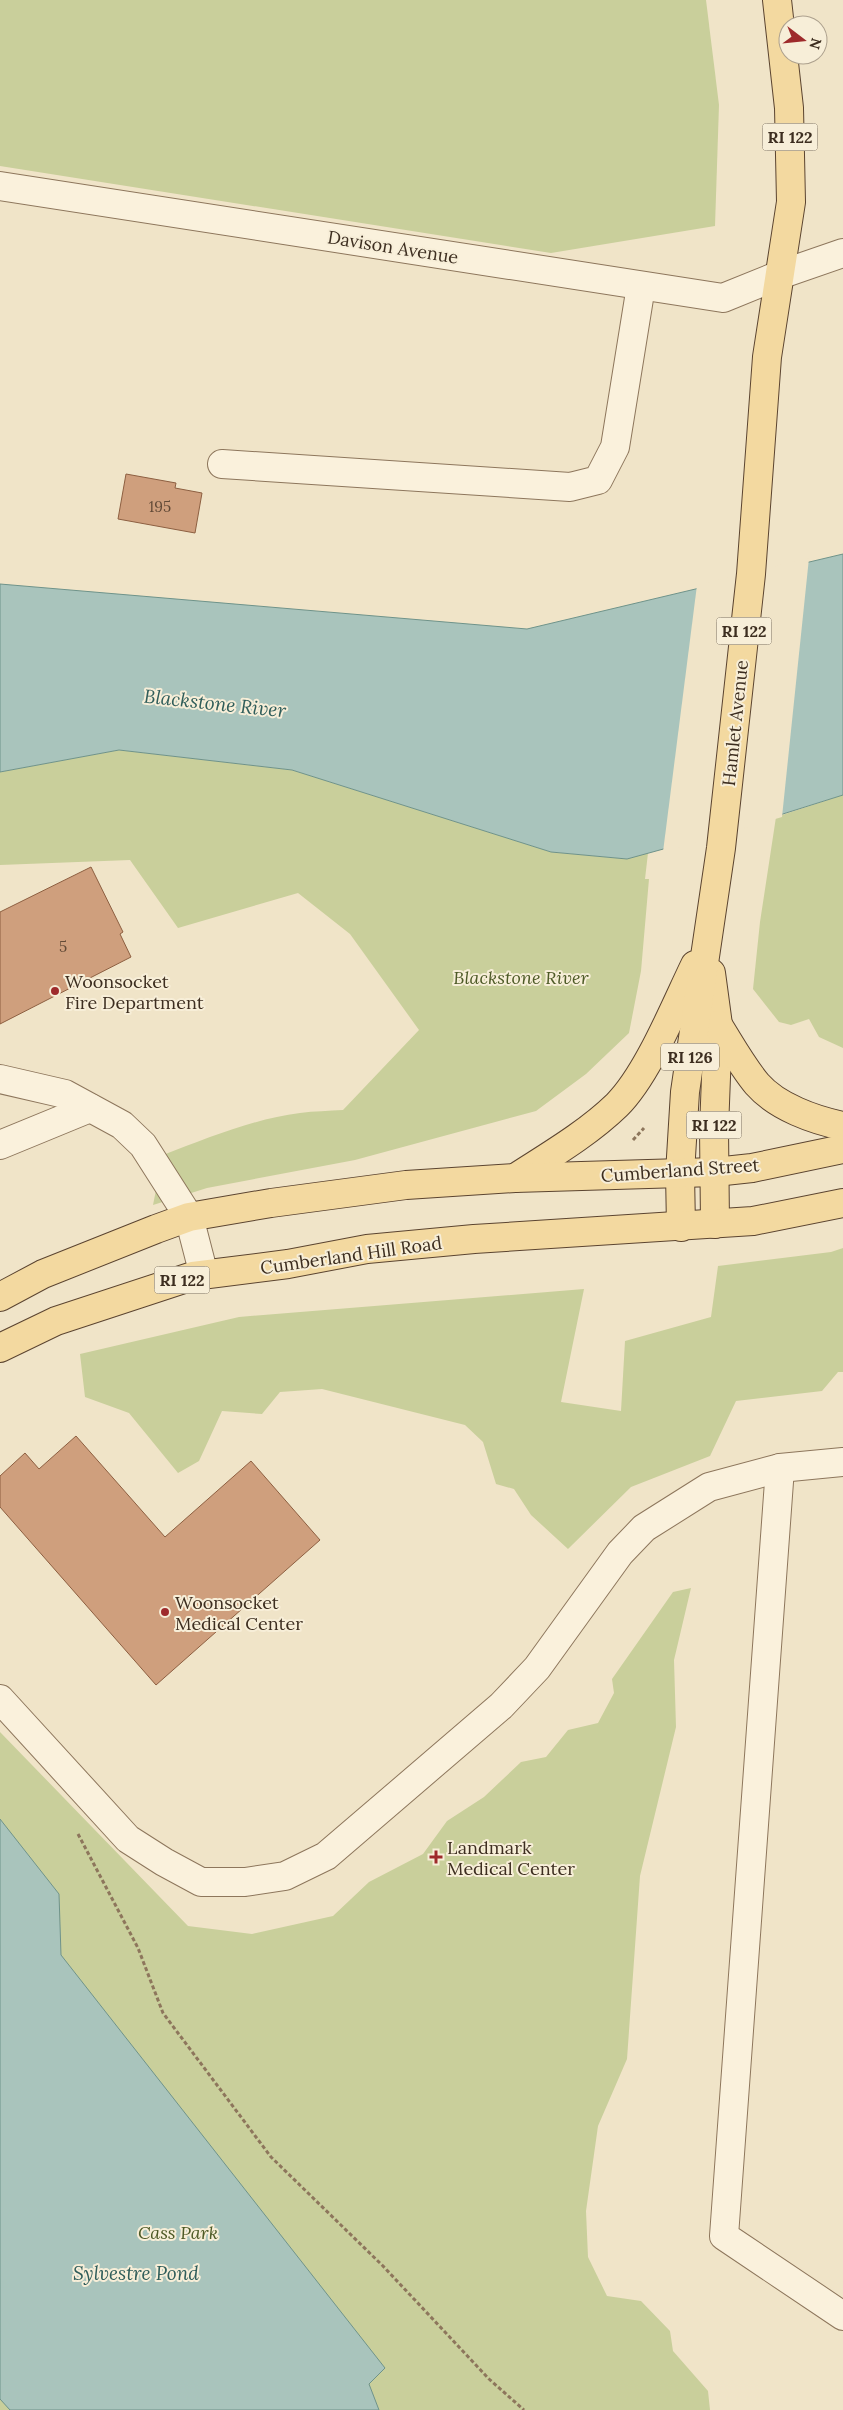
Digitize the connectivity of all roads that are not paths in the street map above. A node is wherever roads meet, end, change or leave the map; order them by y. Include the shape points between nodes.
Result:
1 (777, 0) edge
2 (0, 186) edge
3 (843, 253) edge
4 (782, 274) junction
5 (640, 286) junction
6 (222, 464) dead end
7 (707, 941) junction
8 (718, 1025) junction
9 (0, 1079) edge
10 (90, 1108) junction
11 (843, 1126) edge
12 (0, 1145) edge
13 (843, 1149) edge
14 (715, 1172) junction
15 (680, 1173) junction
16 (515, 1178) junction
17 (843, 1204) edge
18 (189, 1218) junction
19 (715, 1224) junction
20 (681, 1227) junction
21 (204, 1275) junction
22 (0, 1297) edge
23 (0, 1348) edge
24 (843, 1462) edge
25 (780, 1468) junction
26 (0, 1699) edge
27 (843, 2316) edge

1 - 4 main road, RI 122 via 789,108 791,202
2 - 5 street, Davison Avenue
3 - 4 street, Davison Avenue
4 - 5 street, Davison Avenue via 722,298
4 - 7 main road, Hamlet Avenue / RI 122 via 767,357 751,574 721,848
5 - 6 street via 615,447 598,480 570,487
7 - 8 main road, Hamlet Avenue / RI 122
7 - 15 main road, Hamlet Avenue / RI 126 via 684,1092
7 - 16 main road via 645,1067 618,1104 573,1140
8 - 11 main road via 757,1084 780,1103
8 - 14 main road, Hamlet Avenue / RI 122
9 - 10 street via 65,1094
10 - 12 street
10 - 18 street via 122,1125 143,1146
13 - 14 main road, Cumberland Street via 752,1168
14 - 15 main road, Cumberland Street
14 - 19 main road, Hamlet Avenue / RI 122
15 - 16 main road, Cumberland Street
15 - 20 main road, Hamlet Avenue / RI 126
16 - 18 main road via 406,1185 271,1203
17 - 19 main road via 753,1221
18 - 21 street
18 - 22 main road via 43,1274
19 - 20 main road, Cumberland Hill Road / RI 122
20 - 21 main road, Cumberland Hill Road / RI 122 via 500,1237 367,1249
21 - 23 main road, Cumberland Hill Road / RI 122 via 56,1321
24 - 25 street
25 - 26 street via 709,1487 644,1528 620,1553 536,1668 502,1706 326,1856 285,1876 246,1882 201,1882 164,1862 128,1839
25 - 27 street via 724,2236

